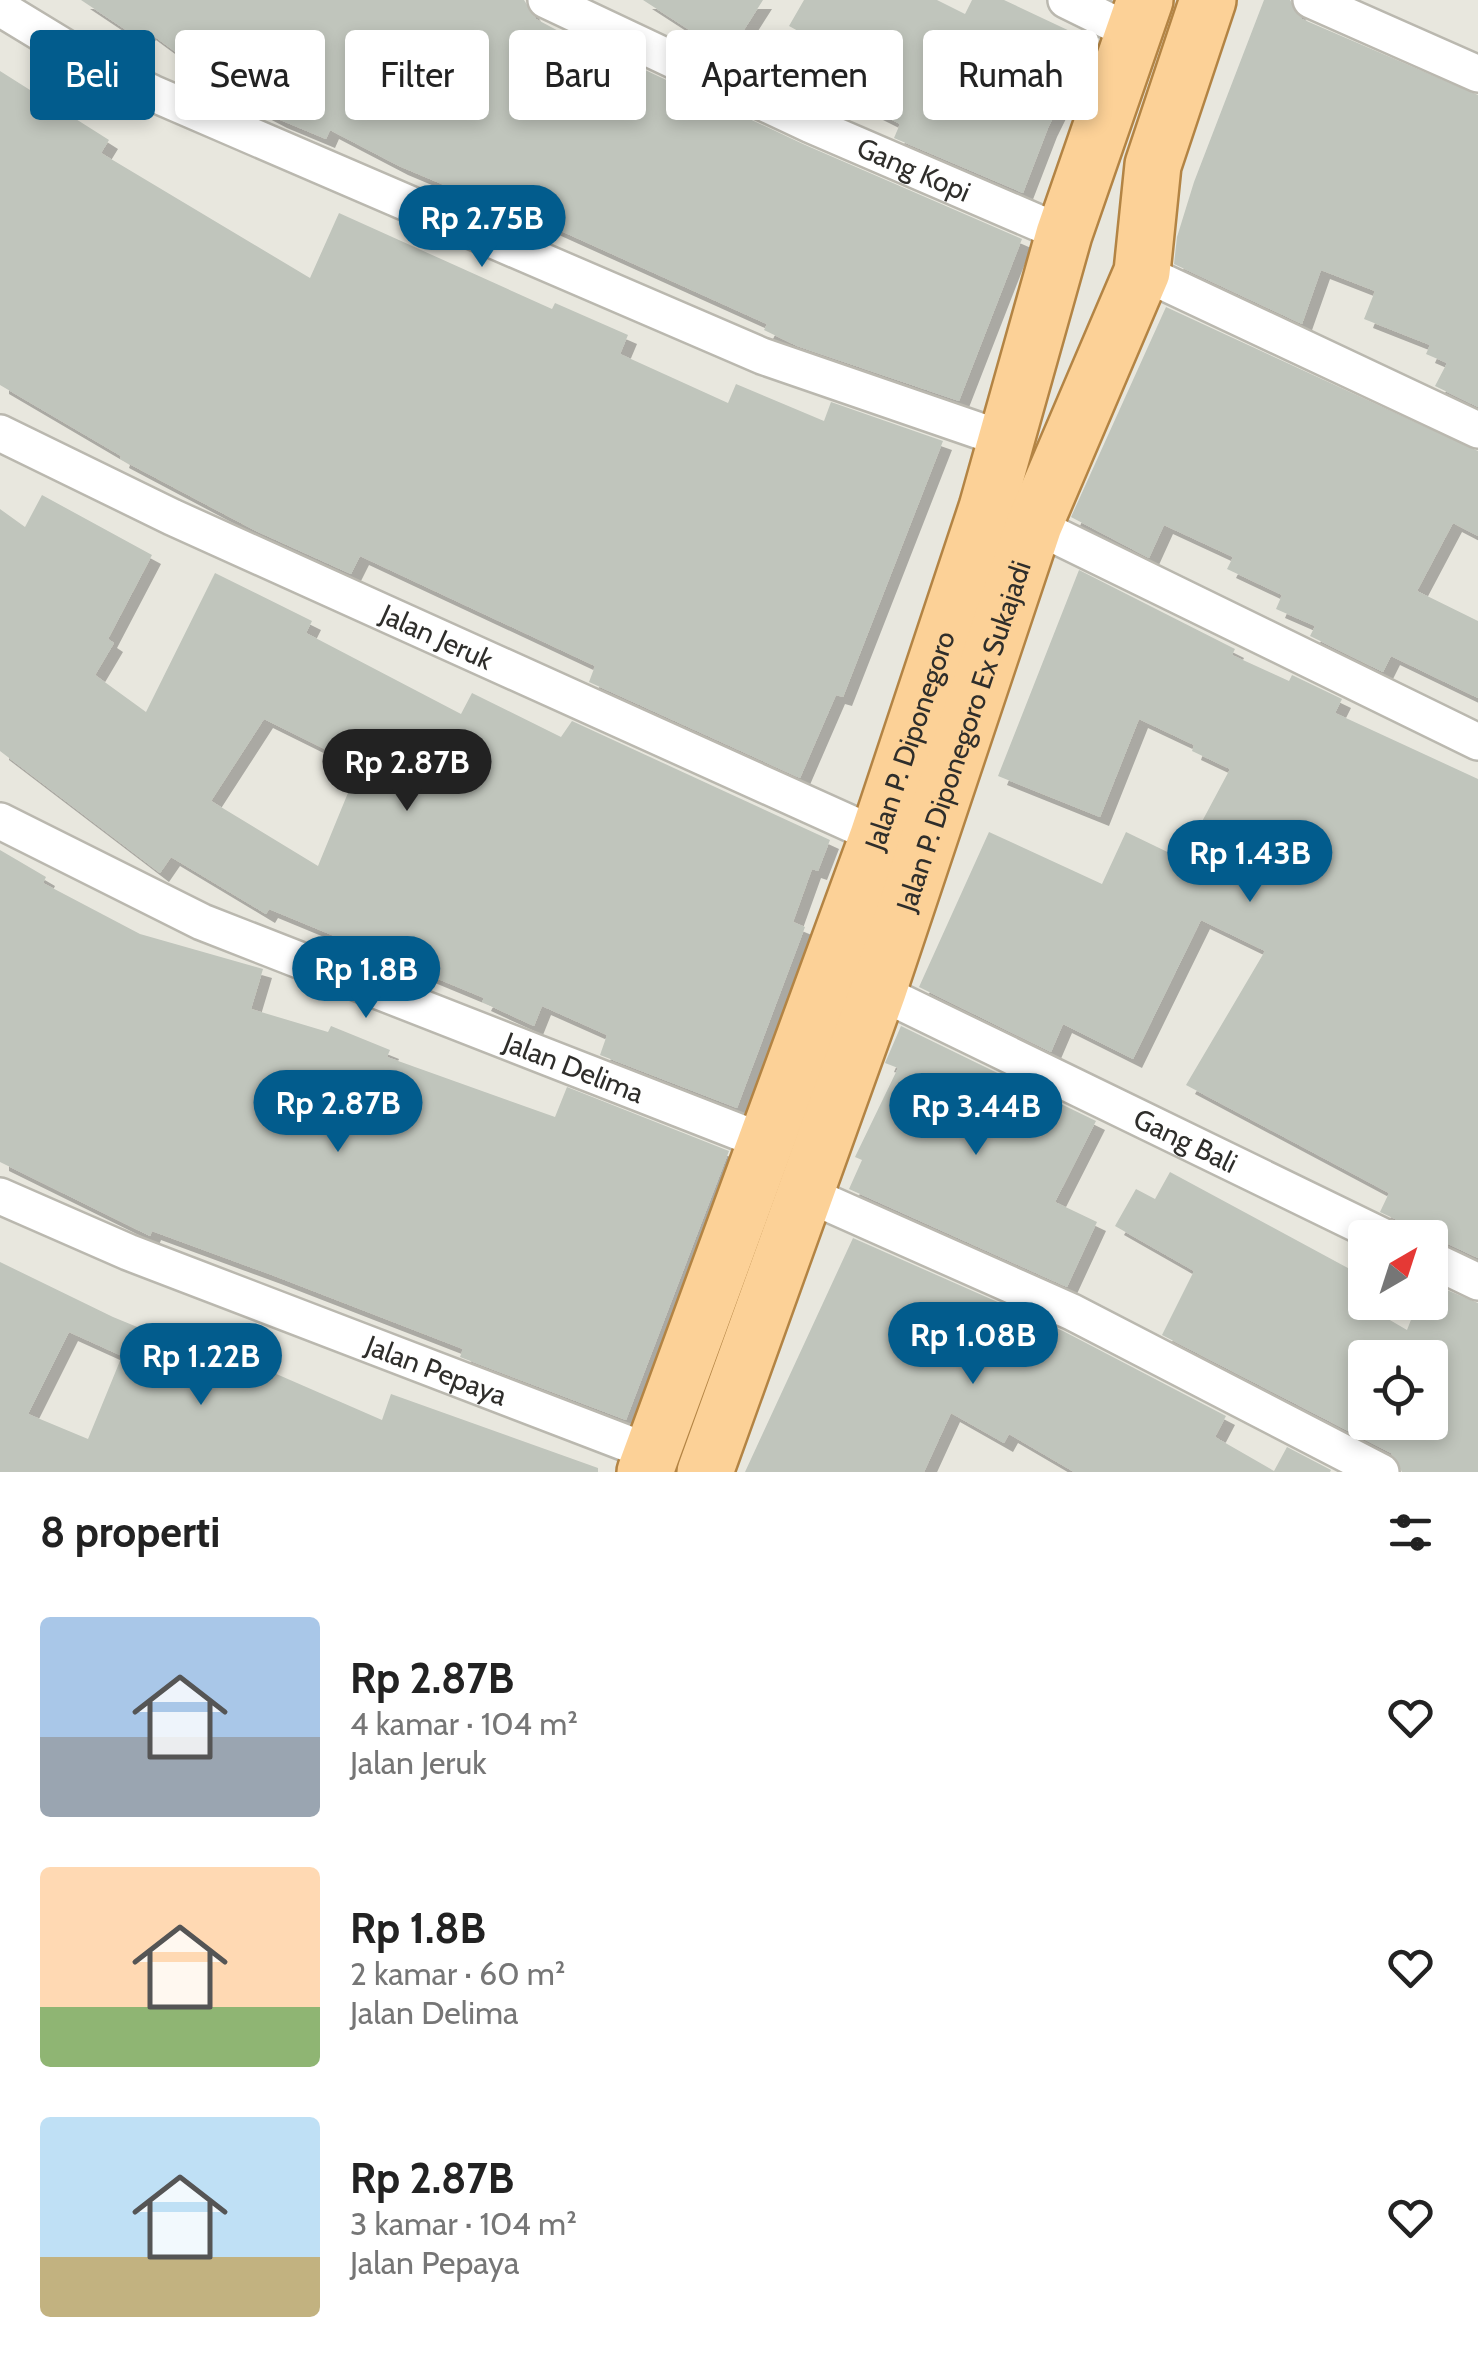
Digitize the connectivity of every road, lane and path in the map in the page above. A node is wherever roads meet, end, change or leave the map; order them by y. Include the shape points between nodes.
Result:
1 (546, 0) edge
2 (1066, 0) edge
3 (1208, 0) edge
4 (1311, 0) edge
5 (0, 8) edge
6 (1139, 17) edge
7 (1478, 74) edge
8 (1064, 234) junction
9 (1142, 272) junction
10 (1478, 430) edge
11 (0, 433) edge
12 (1006, 440) junction
13 (1034, 525) junction
14 (1478, 742) edge
15 (0, 820) edge
16 (878, 836) junction
17 (878, 991) junction
18 (767, 1142) junction
19 (806, 1194) junction
20 (1, 1198) edge
21 (1349, 1220) edge
22 (1448, 1268) edge
23 (1478, 1282) edge
24 (649, 1462) edge
25 (705, 1472) edge
26 (1381, 1472) edge

1 - 8 street, Gang Kopi
2 - 6 street
3 - 9 main road, Jalan P. Diponegoro Ex Sukajadi via 1152,166
4 - 7 street
5 - 12 street via 136,86 762,356
6 - 8 main road, Jalan P. Diponegoro
8 - 12 main road, Jalan P. Diponegoro
9 - 10 street
9 - 13 main road, Jalan P. Diponegoro Ex Sukajadi
11 - 16 street, Jalan Jeruk
12 - 16 main road, Jalan P. Diponegoro
13 - 14 street
13 - 17 main road, Jalan P. Diponegoro Ex Sukajadi
15 - 18 street, Jalan Delima via 202,922
16 - 18 main road, Jalan P. Diponegoro
17 - 19 main road, Jalan P. Diponegoro Ex Sukajadi
17 - 21 street, Gang Bali
18 - 24 main road, Jalan P. Diponegoro
19 - 25 main road, Jalan P. Diponegoro Ex Sukajadi
19 - 26 street via 1072,1312
20 - 24 street, Jalan Pepaya
22 - 23 street

